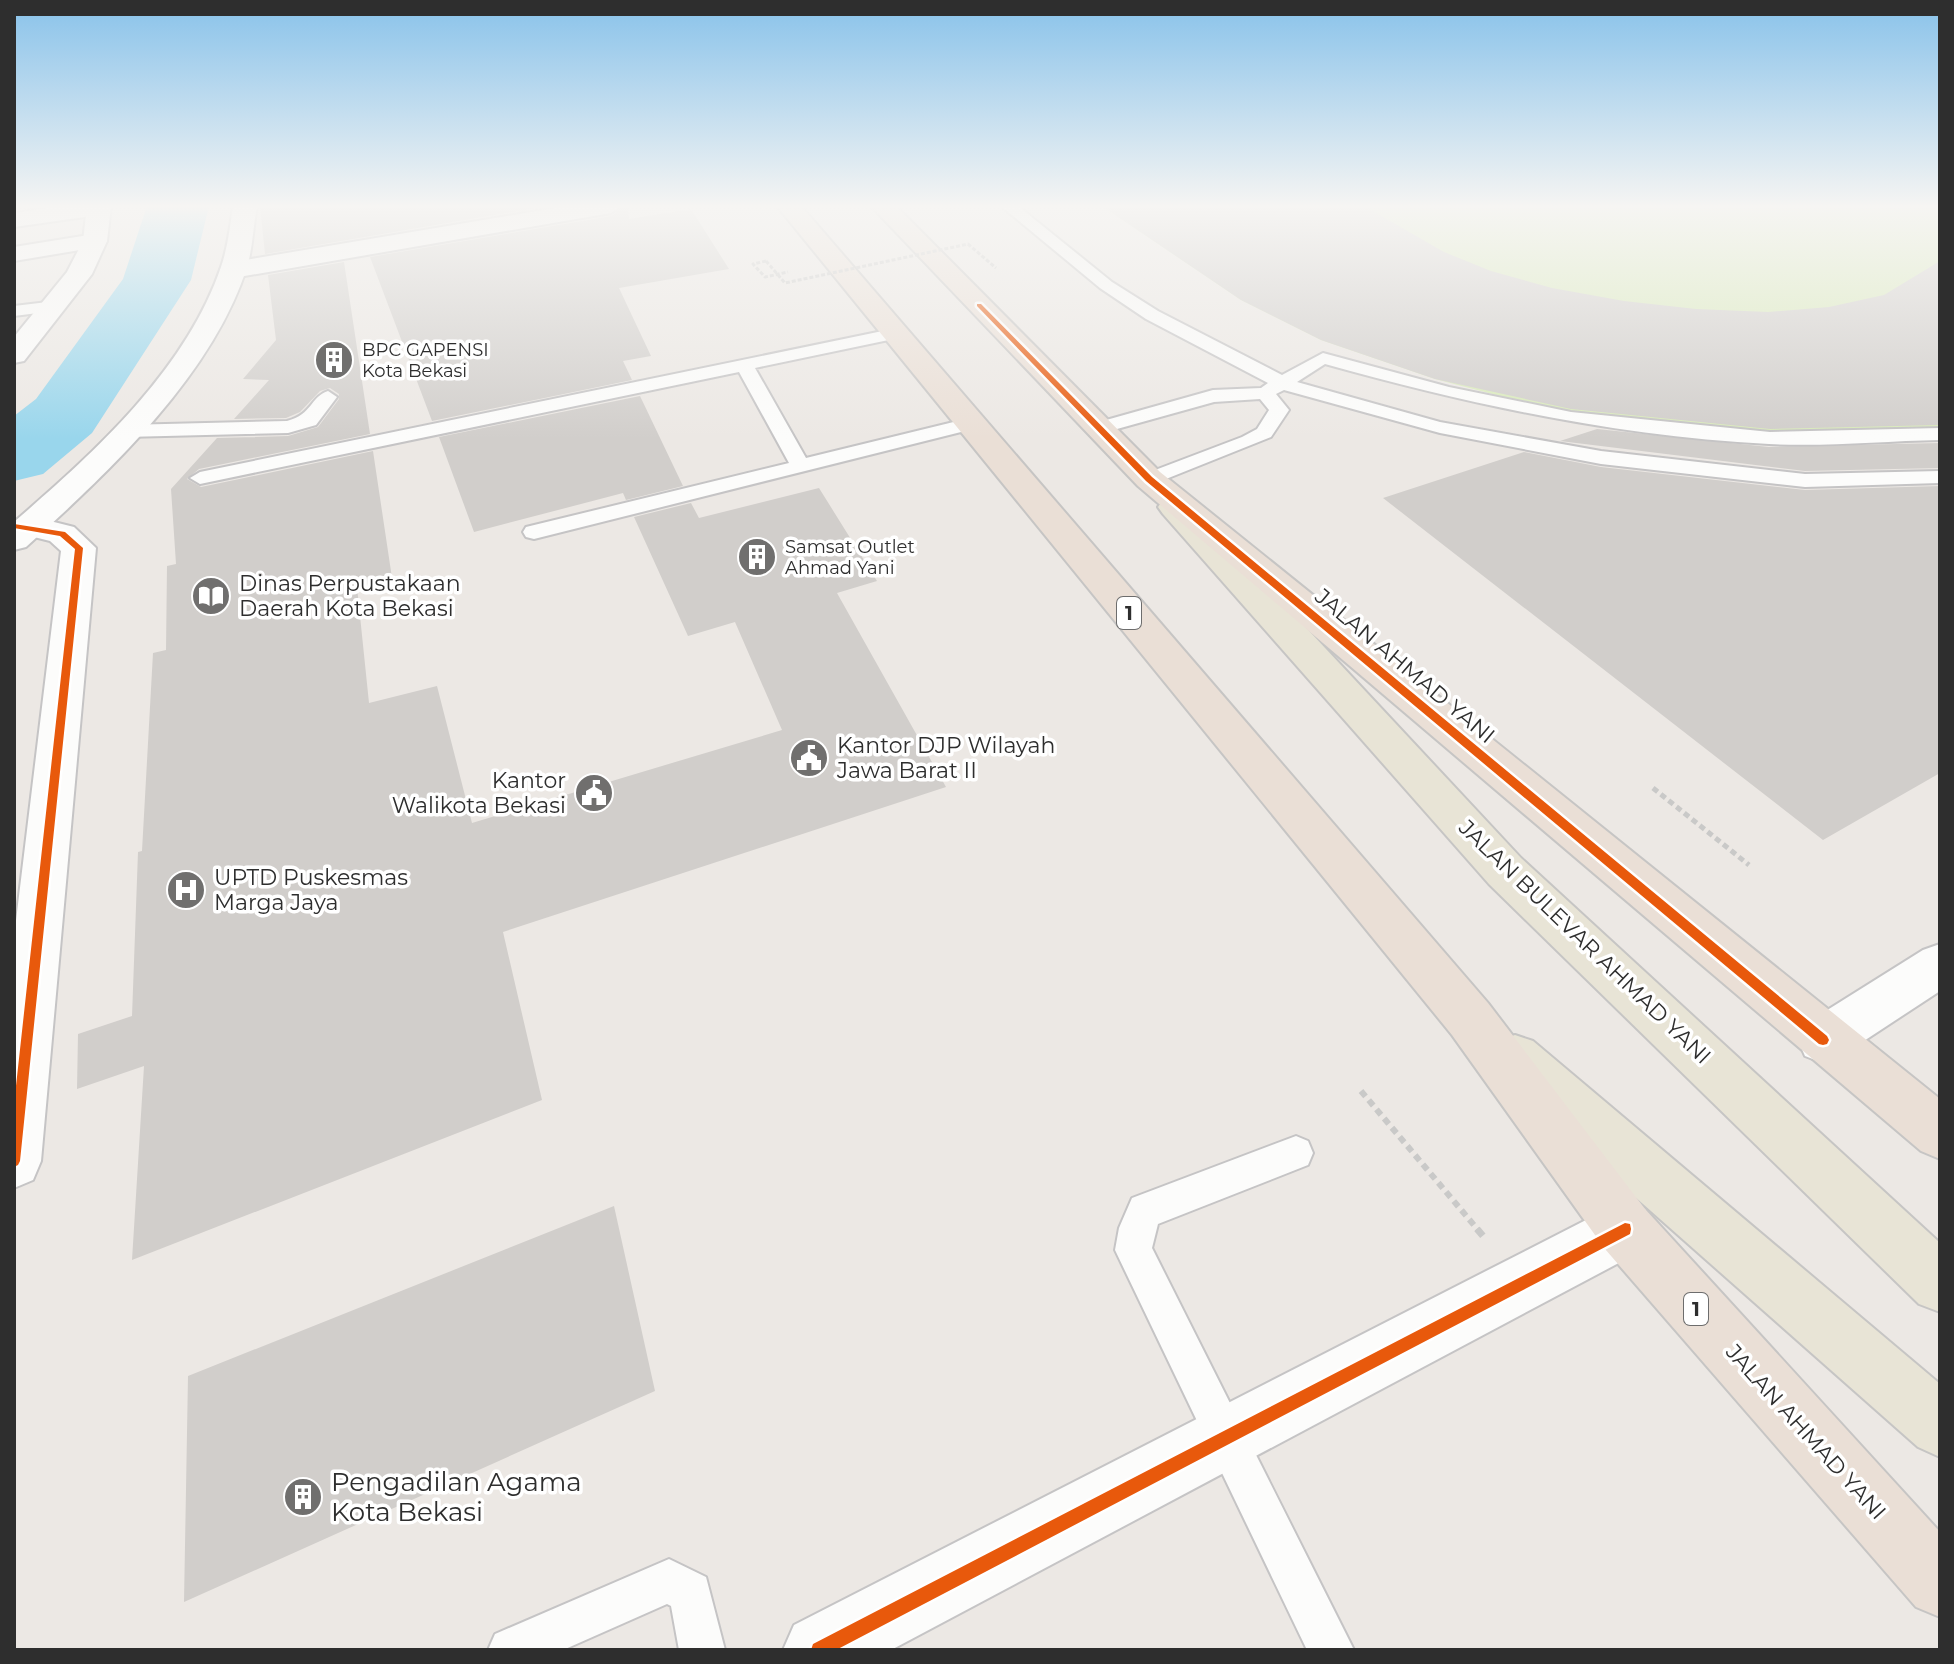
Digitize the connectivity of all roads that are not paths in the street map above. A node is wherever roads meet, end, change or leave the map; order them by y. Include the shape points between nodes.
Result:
1 (72, 284) edge
2 (226, 284) edge
3 (855, 284) edge
4 (958, 284) edge
5 (1104, 284) edge
6 (56, 306) junction
7 (14, 311) edge
8 (897, 333) junction
9 (14, 355) edge
10 (744, 365) junction
11 (1274, 388) junction
12 (328, 397) dead end
13 (970, 424) junction
14 (1099, 428) junction
15 (125, 431) junction
16 (1939, 435) edge
17 (801, 467) junction
18 (1940, 477) edge
19 (200, 478) dead end
20 (1149, 479) junction
21 (19, 531) edge
22 (534, 532) dead end
23 (1940, 965) edge
24 (1470, 1019) junction
25 (1823, 1040) junction
26 (1940, 1133) edge
27 (1296, 1153) dead end
28 (14, 1161) edge
29 (1625, 1229) junction
30 (1940, 1283) edge
31 (1940, 1425) edge
32 (1226, 1436) junction
33 (1940, 1583) edge
34 (511, 1650) edge
35 (702, 1650) edge
36 (819, 1650) edge
37 (1331, 1650) edge

1 - 6 street
2 - 15 street via 195,341
3 - 8 highway, JALAN AHMAD YANI / 1
4 - 14 highway, JALAN AHMAD YANI
5 - 11 lane
6 - 7 lane
6 - 9 street
8 - 10 lane
8 - 13 highway, JALAN AHMAD YANI / 1
10 - 17 lane
10 - 19 lane
11 - 14 lane via 1213,396
11 - 16 lane via 1323,358 1571,418 1770,438
11 - 18 lane via 1502,443 1631,463 1820,482
11 - 20 lane via 1279,410 1264,433
12 - 15 lane via 309,421 288,427
13 - 17 lane
13 - 24 highway, JALAN AHMAD YANI / 1
14 - 20 highway, JALAN AHMAD YANI
15 - 21 street via 70,492
17 - 22 lane
20 - 25 highway, JALAN AHMAD YANI
20 - 30 main road, JALAN BULEVAR AHMAD YANI via 1505,871
21 - 28 street via 62,534 79,548
23 - 25 street
24 - 29 highway, JALAN AHMAD YANI / 1
24 - 31 main road
25 - 26 highway, JALAN AHMAD YANI
27 - 32 lane via 1145,1211 1137,1228 1133,1250
29 - 32 street
29 - 33 highway, JALAN AHMAD YANI / 1
32 - 36 street
32 - 37 lane
34 - 35 lane via 669,1581 690,1593

